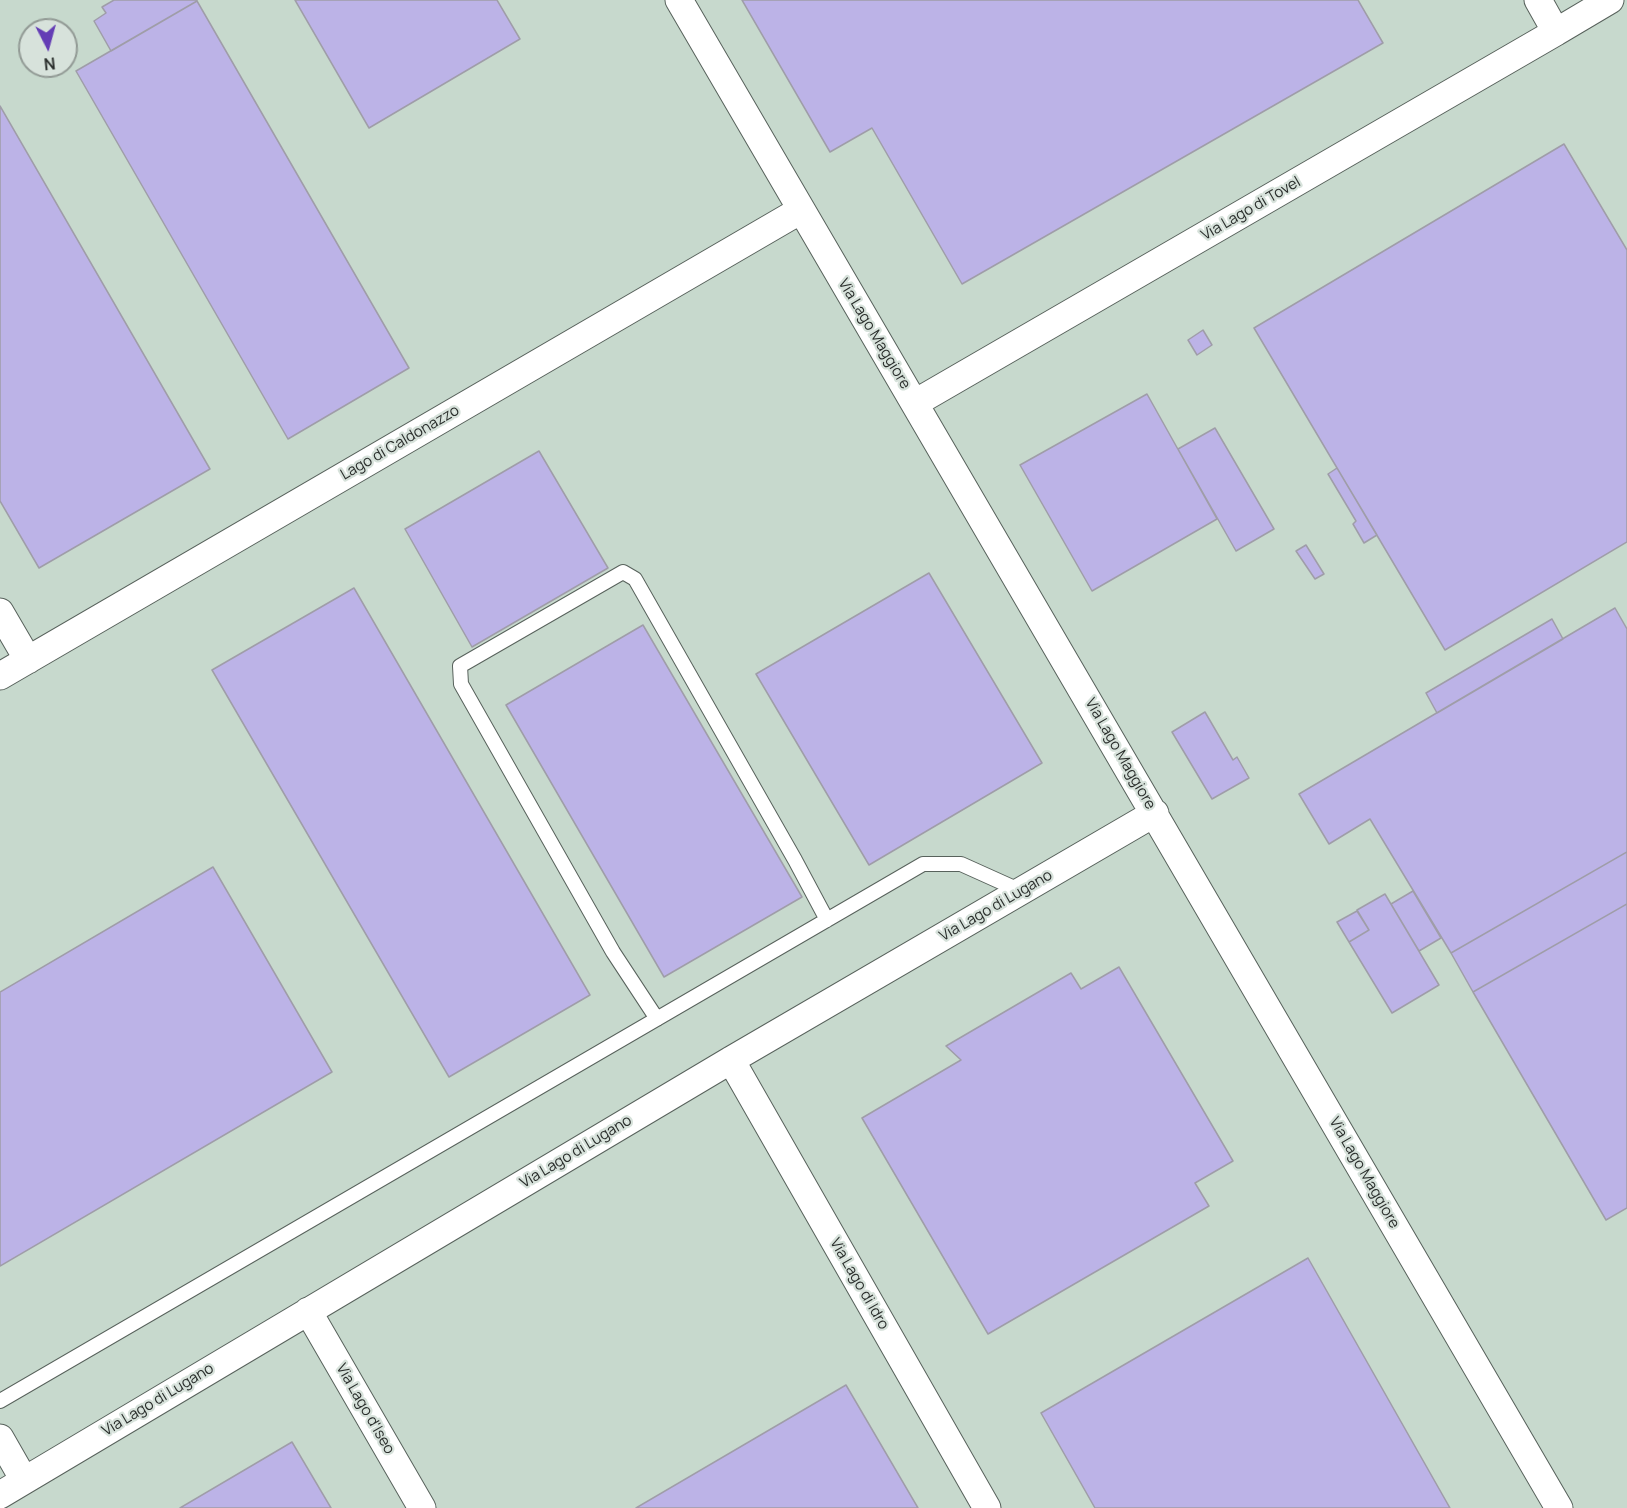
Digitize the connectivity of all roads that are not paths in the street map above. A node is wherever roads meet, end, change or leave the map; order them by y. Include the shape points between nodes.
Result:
1 (679, 0) edge
2 (1538, 0) edge
3 (1610, 0) edge
4 (1556, 32) junction
5 (801, 210) junction
6 (915, 403) junction
7 (0, 612) edge
8 (27, 660) junction
9 (0, 676) edge
10 (1155, 813) junction
11 (1022, 891) junction
12 (827, 920) junction
13 (657, 1019) junction
14 (731, 1060) junction
15 (308, 1311) junction
16 (0, 1401) edge
17 (0, 1438) edge
18 (24, 1480) junction
19 (0, 1495) edge
20 (422, 1508) edge
21 (987, 1508) edge
22 (1559, 1508) edge

1 - 5 street, Via Lago Maggiore
2 - 4 street
3 - 4 street, Via Lago di Tovel
4 - 6 street, Via Lago di Tovel
5 - 6 street, Via Lago Maggiore
5 - 8 street, Lago di Caldonazzo
6 - 10 street, Via Lago Maggiore
7 - 8 street
8 - 9 street, Lago di Caldonazzo
10 - 11 street, Via Lago di Lugano
10 - 22 street, Via Lago Maggiore
11 - 12 lane via 961,864 923,864
11 - 14 street, Via Lago di Lugano
12 - 13 lane
12 - 13 lane via 635,579 623,572 460,666 461,684 613,952
13 - 16 lane
14 - 15 street, Via Lago di Lugano
14 - 21 street, Via Lago di Idro
15 - 18 street, Via Lago di Lugano
15 - 20 street, Via Lago d'Iseo
17 - 18 street
18 - 19 street, Via Lago di Lugano

